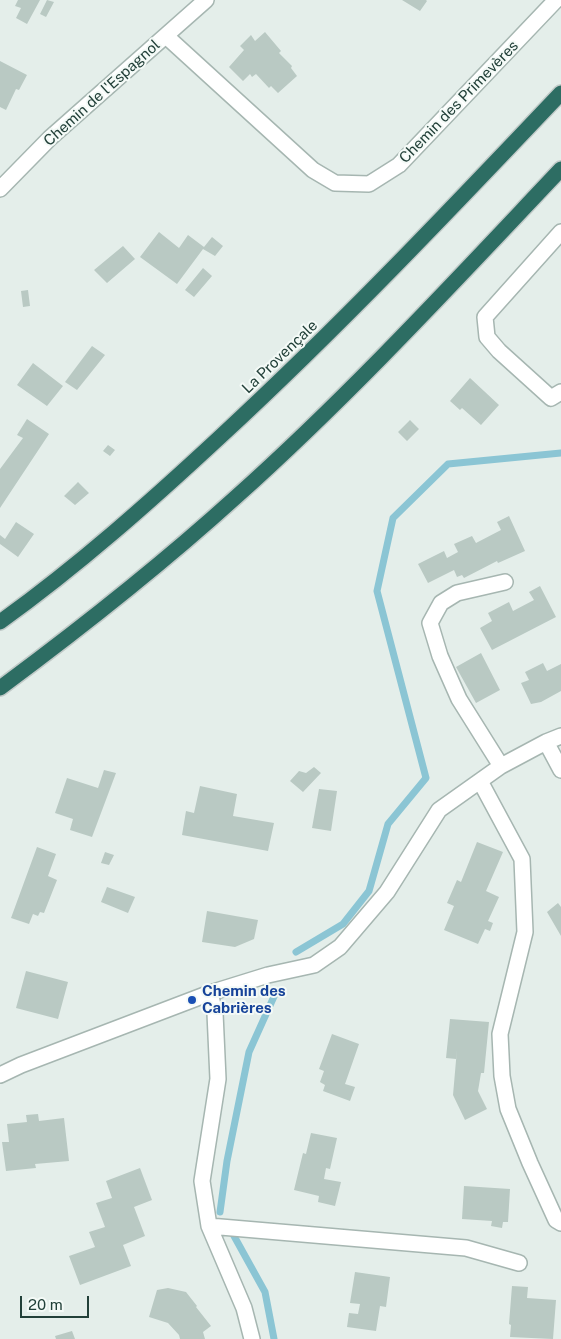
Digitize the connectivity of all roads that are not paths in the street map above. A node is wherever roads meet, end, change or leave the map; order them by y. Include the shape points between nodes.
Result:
1 (206, 0) edge
2 (556, 0) edge
3 (166, 36) junction
4 (561, 93) edge
5 (561, 169) edge
6 (0, 189) edge
7 (561, 232) edge
8 (561, 392) edge
9 (505, 582) dead end
10 (0, 622) edge
11 (0, 688) edge
12 (561, 736) edge
13 (546, 742) junction
14 (501, 766) junction
15 (561, 770) edge
16 (480, 781) junction
17 (210, 993) junction
18 (0, 1076) edge
19 (561, 1223) edge
20 (209, 1226) junction
21 (519, 1263) dead end
22 (252, 1339) edge

1 - 3 street, Chemin de l'Espagnol
2 - 3 street, Chemin des Primevères via 399,165 368,184 335,183 313,170
3 - 6 street, Chemin de l'Espagnol via 50,138
4 - 10 highway, La Provençale via 401,262 283,379 104,540
5 - 11 highway via 335,404 236,497 145,576
7 - 8 street via 484,317 487,338 499,351 551,398
9 - 14 street via 457,593 441,604 430,623 459,699
12 - 13 street
13 - 14 street
13 - 15 street
14 - 16 street
16 - 17 street via 439,810 388,892 340,947 314,965
16 - 19 street via 522,859 525,932 500,1034 508,1109 556,1220
17 - 18 street via 21,1065
17 - 20 street via 215,1013 218,1079 202,1181
20 - 21 street via 466,1248
20 - 22 street via 244,1308

